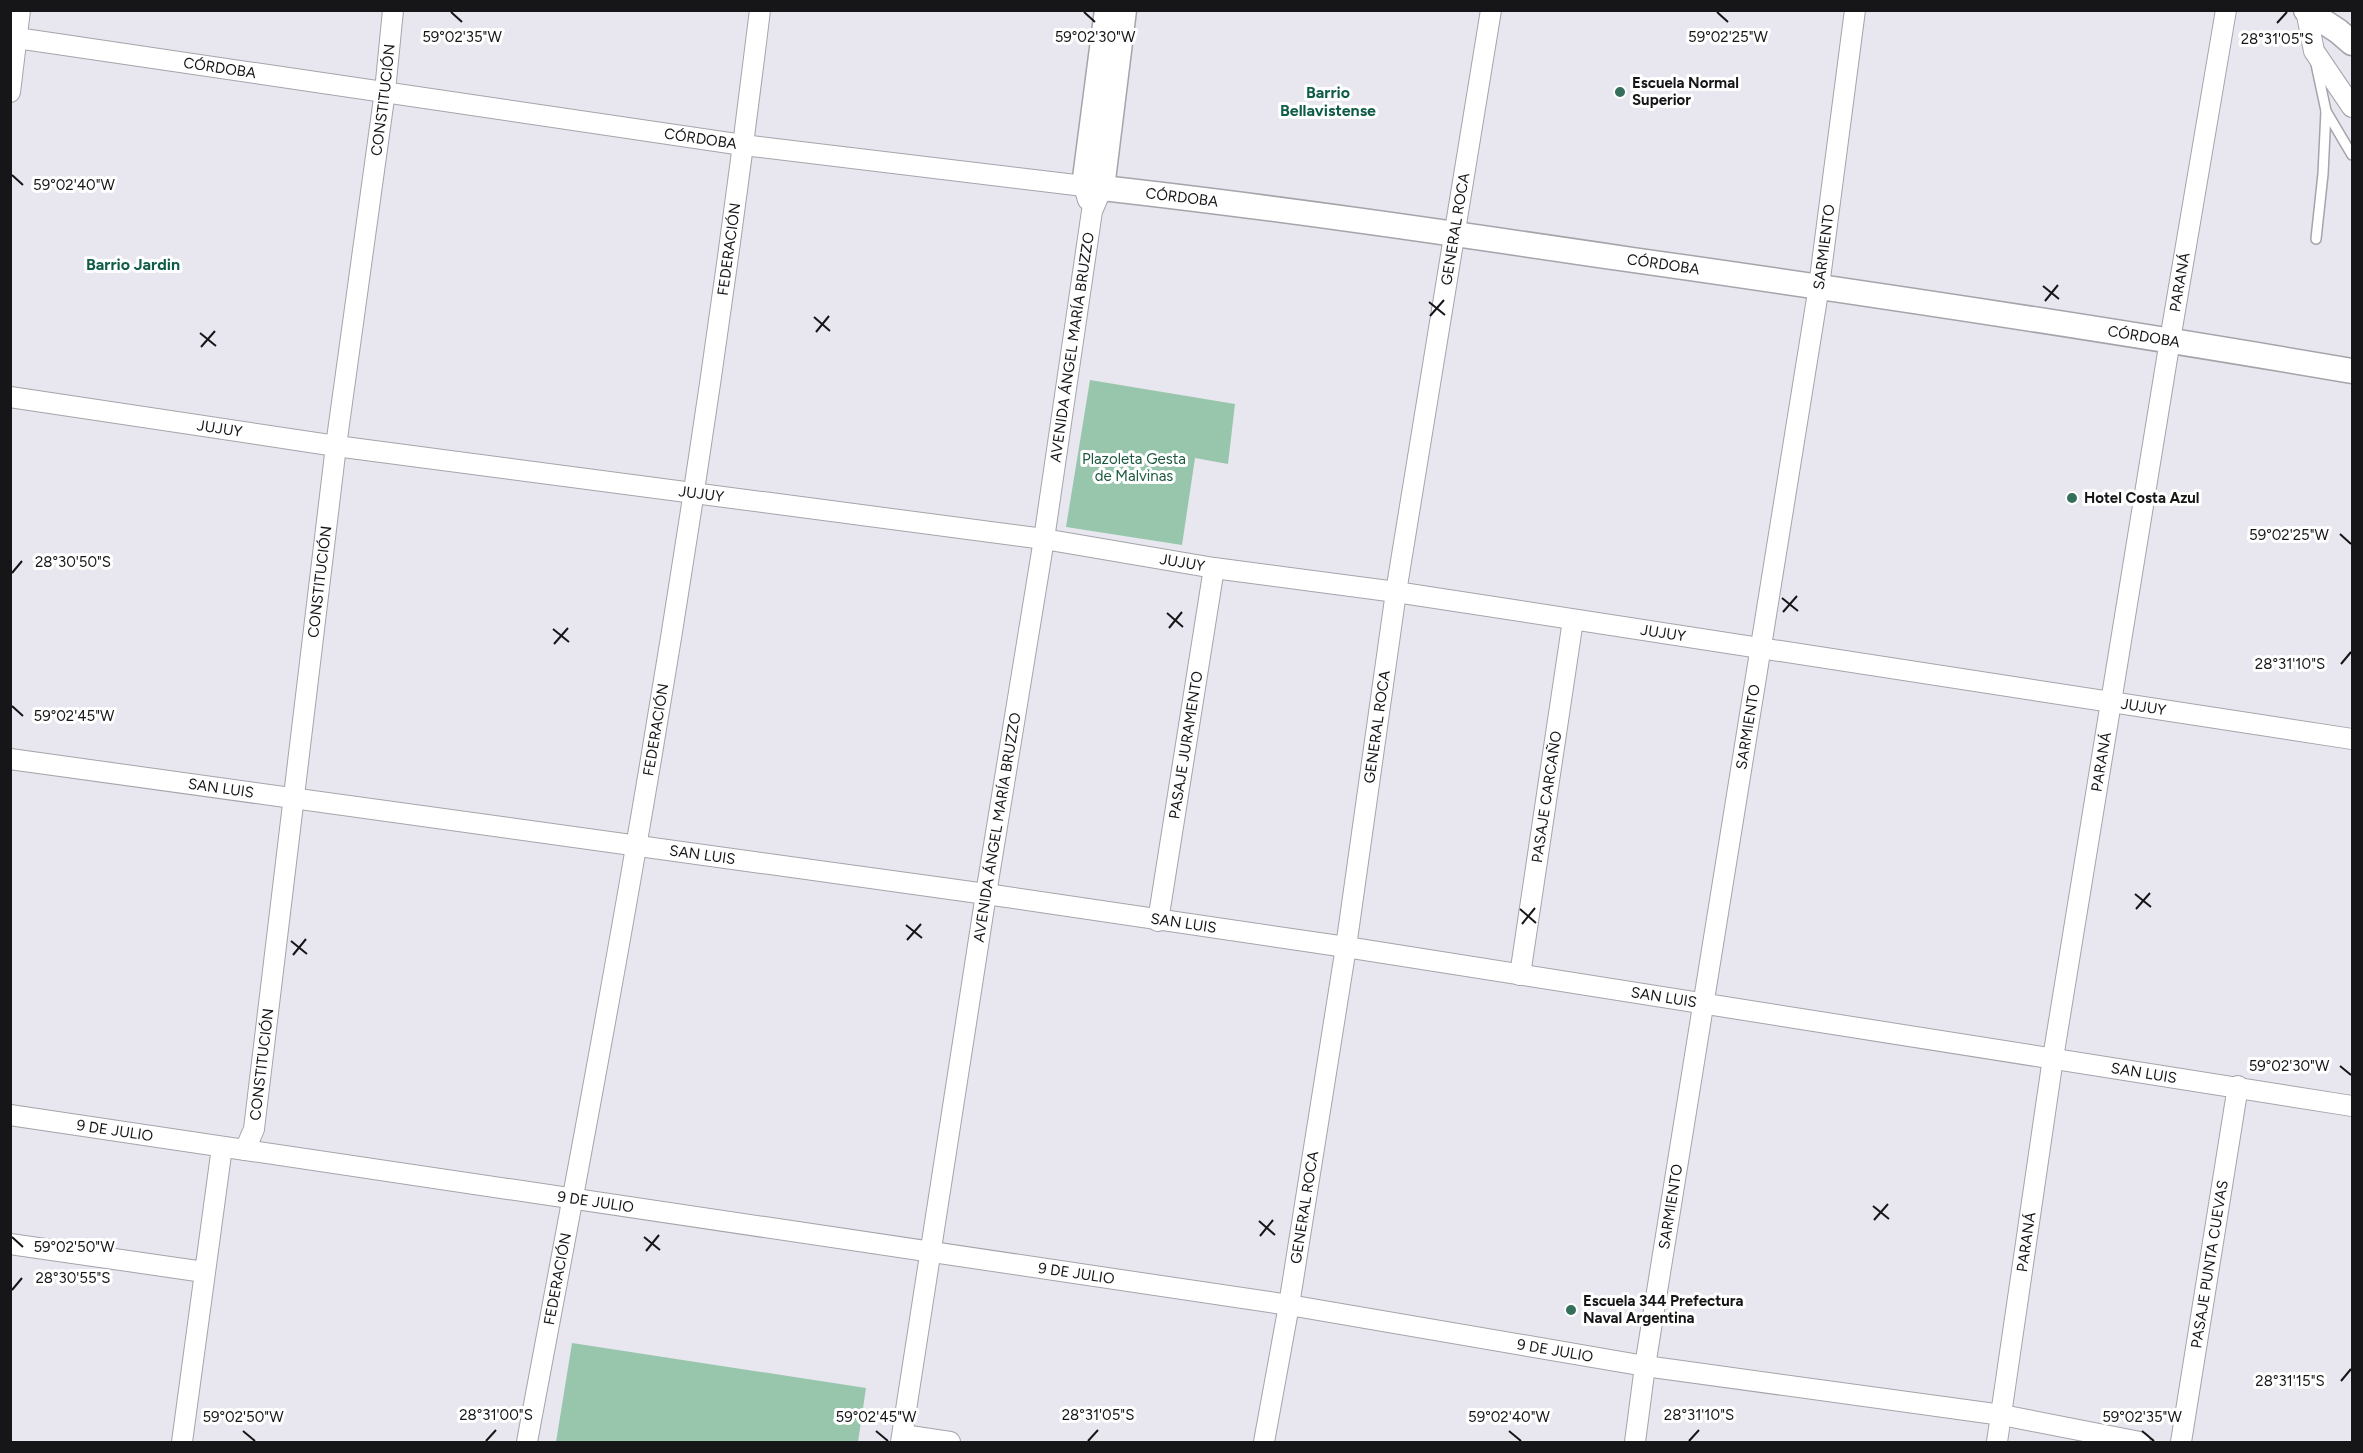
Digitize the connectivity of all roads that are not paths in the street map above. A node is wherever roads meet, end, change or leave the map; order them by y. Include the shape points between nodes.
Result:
1 (20, 10) edge
2 (393, 10) edge
3 (760, 10) edge
4 (1107, 10) edge
5 (1124, 10) edge
6 (1491, 10) edge
7 (1855, 10) edge
8 (2226, 10) edge
9 (2306, 10) edge
10 (13, 37) edge
11 (2352, 44) edge
12 (2314, 51) junction
13 (385, 91) junction
14 (10, 92) edge
15 (2352, 107) edge
16 (2326, 111) junction
17 (743, 145) junction
18 (2352, 155) edge
19 (1093, 187) junction
20 (1456, 234) junction
21 (2316, 239) dead end
22 (1819, 286) junction
23 (2170, 340) junction
24 (2352, 371) edge
25 (10, 397) edge
26 (336, 446) junction
27 (693, 491) junction
28 (1044, 539) junction
29 (1214, 568) junction
30 (1396, 592) junction
31 (1573, 620) junction
32 (1760, 648) junction
33 (2112, 701) junction
34 (2352, 739) edge
35 (10, 759) edge
36 (294, 799) junction
37 (636, 847) junction
38 (986, 894) junction
39 (1158, 921) junction
40 (1346, 947) junction
41 (1520, 975) junction
42 (1704, 1004) junction
43 (2054, 1058) junction
44 (2238, 1086) junction
45 (2352, 1106) edge
46 (10, 1115) edge
47 (222, 1147) junction
48 (245, 1150) junction
49 (573, 1198) junction
50 (10, 1244) edge
51 (931, 1250) junction
52 (204, 1272) junction
53 (1289, 1305) junction
54 (1645, 1366) junction
55 (2002, 1415) junction
56 (902, 1439) edge
57 (182, 1443) edge
58 (527, 1443) edge
59 (950, 1443) edge
60 (1264, 1443) edge
61 (1635, 1443) edge
62 (1997, 1443) edge
63 (2140, 1443) edge
64 (2181, 1443) edge

1 - 10 street
2 - 13 street, CONSTITUCIÓN
3 - 17 street, FEDERACIÓN
4 - 19 street, AVENIDA ÁNGEL MARÍA BRUZZO
5 - 19 street, AVENIDA ÁNGEL MARÍA BRUZZO
6 - 20 street, GENERAL ROCA
7 - 22 street, SARMIENTO
8 - 23 street, PARANÁ
9 - 11 street
9 - 12 street
10 - 13 street, CÓRDOBA
10 - 14 street
12 - 15 street
12 - 16 lane
13 - 17 street, CÓRDOBA
13 - 26 street, CONSTITUCIÓN
16 - 18 lane
16 - 21 lane
17 - 19 street, CÓRDOBA
17 - 27 street, FEDERACIÓN
19 - 20 street, CÓRDOBA
19 - 28 street, AVENIDA ÁNGEL MARÍA BRUZZO
20 - 22 street, CÓRDOBA
20 - 30 street, GENERAL ROCA
22 - 23 street, CÓRDOBA
22 - 32 street, SARMIENTO
23 - 24 street, CÓRDOBA
23 - 33 street, PARANÁ
25 - 26 street, JUJUY
26 - 27 street, JUJUY
26 - 36 street, CONSTITUCIÓN
27 - 28 street, JUJUY
27 - 37 street, FEDERACIÓN
28 - 29 street, JUJUY
28 - 38 street, AVENIDA ÁNGEL MARÍA BRUZZO
29 - 30 street, JUJUY
29 - 39 street, PASAJE JURAMENTO
30 - 31 street, JUJUY
30 - 40 street, GENERAL ROCA
31 - 32 street, JUJUY
31 - 41 street, PASAJE CARCAÑO
32 - 33 street, JUJUY
32 - 42 street, SARMIENTO
33 - 34 street, JUJUY
33 - 43 street, PARANÁ
35 - 36 street, SAN LUIS
36 - 37 street, SAN LUIS
36 - 48 street, CONSTITUCIÓN via 254,1129
37 - 38 street, SAN LUIS
37 - 49 street, FEDERACIÓN
38 - 39 street, SAN LUIS
38 - 51 street, AVENIDA ÁNGEL MARÍA BRUZZO
39 - 40 street, SAN LUIS
40 - 41 street, SAN LUIS
40 - 53 street, GENERAL ROCA
41 - 42 street, SAN LUIS
42 - 43 street, SAN LUIS
42 - 54 street, SARMIENTO
43 - 44 street, SAN LUIS
43 - 55 street, PARANÁ
44 - 45 street, SAN LUIS
44 - 64 street, PASAJE PUNTA CUEVAS
46 - 47 street, 9 DE JULIO
47 - 48 street, 9 DE JULIO
47 - 52 street
48 - 49 street, 9 DE JULIO
49 - 51 street, 9 DE JULIO
49 - 58 street, FEDERACIÓN
50 - 52 street
51 - 53 street, 9 DE JULIO
51 - 56 street, AVENIDA ÁNGEL MARÍA BRUZZO
52 - 57 street
53 - 54 street, 9 DE JULIO
53 - 60 street, GENERAL ROCA
54 - 55 street, 9 DE JULIO
54 - 61 street, SARMIENTO
55 - 62 street, PARANÁ
55 - 63 street, 9 DE JULIO
56 - 59 street

